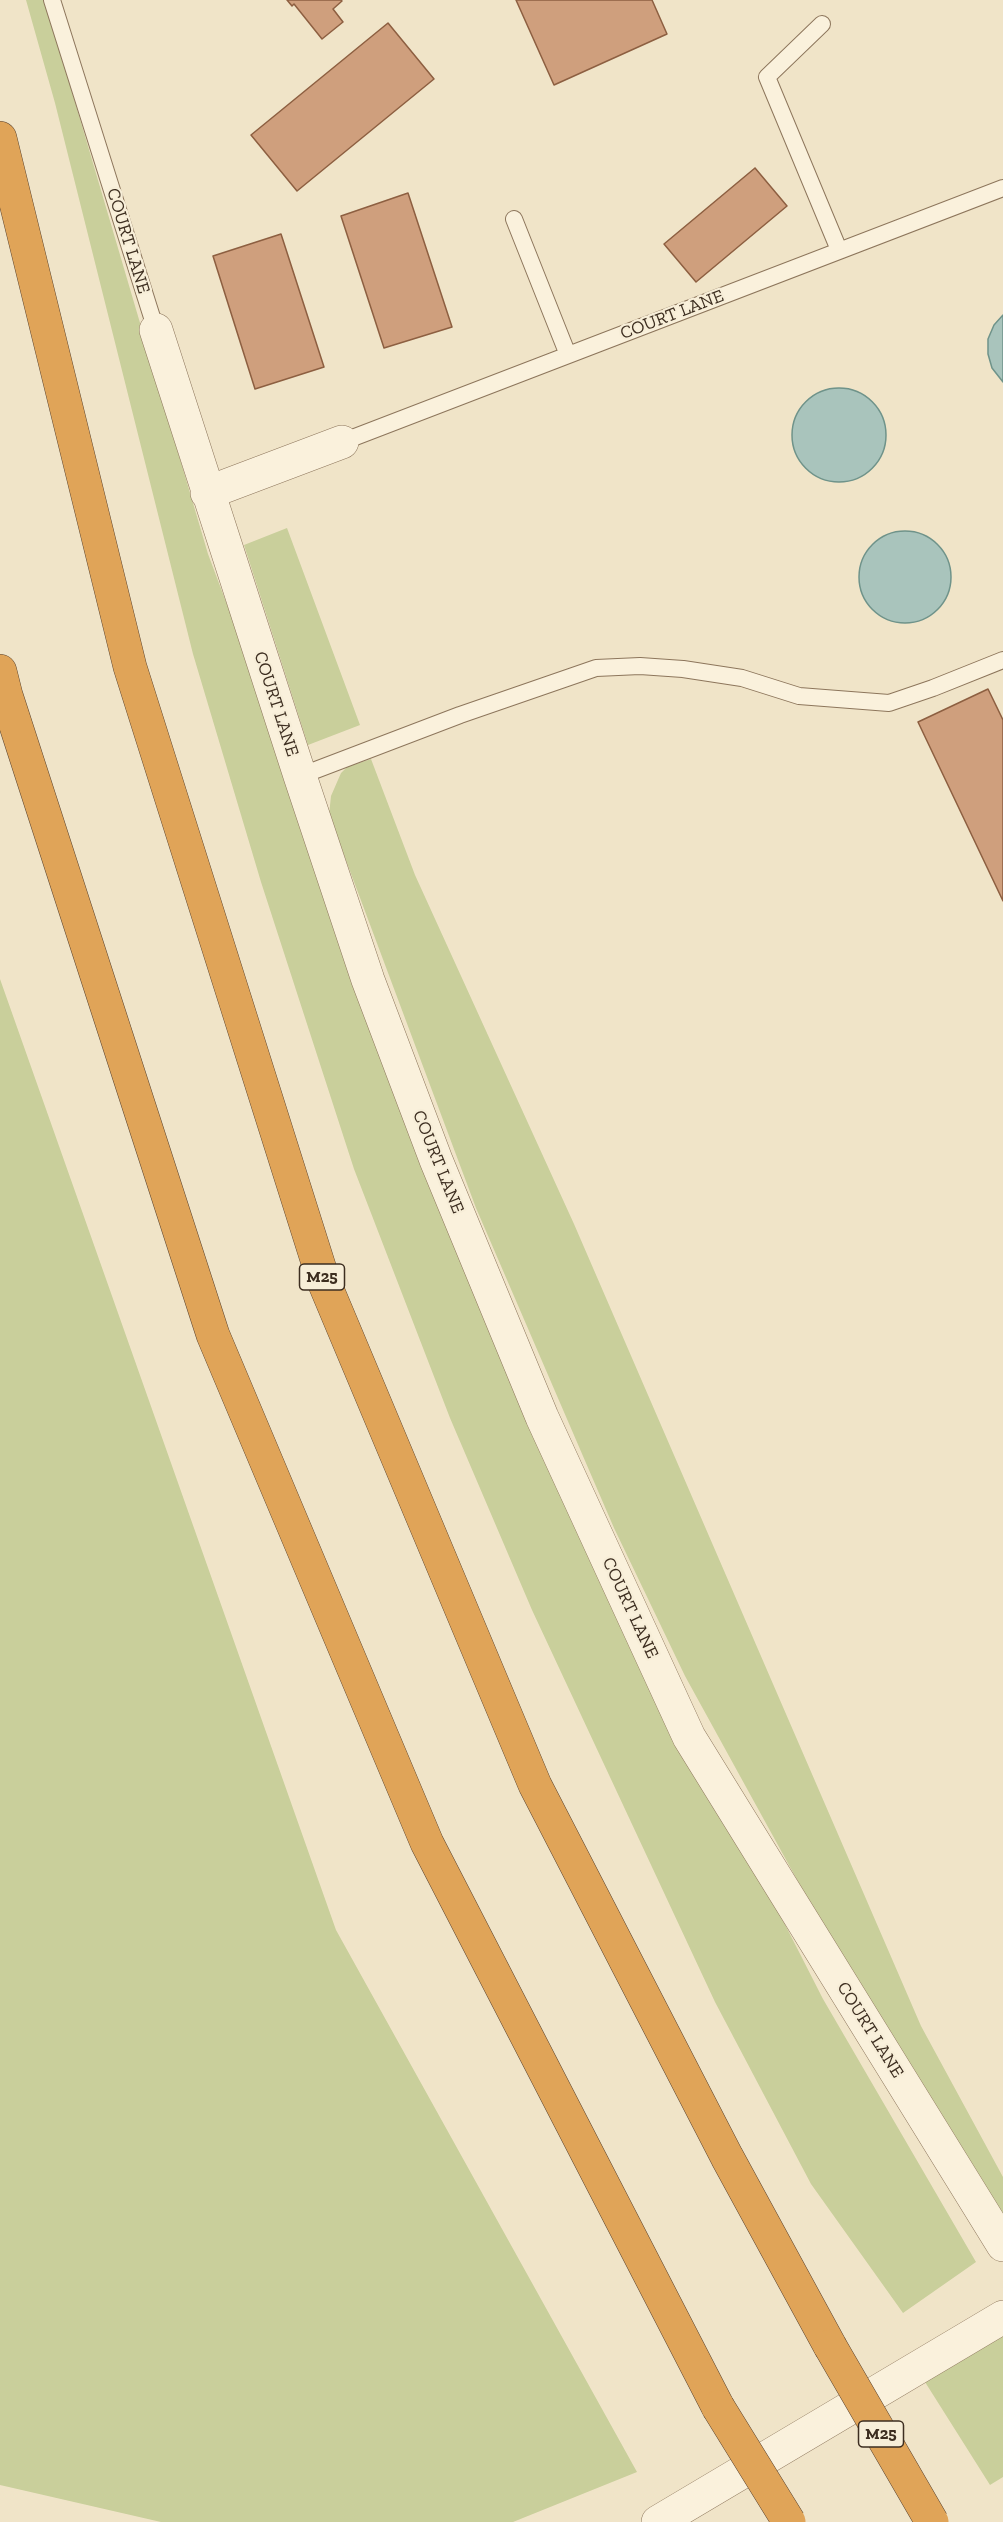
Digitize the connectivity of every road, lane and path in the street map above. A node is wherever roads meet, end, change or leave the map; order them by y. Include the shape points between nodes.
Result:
1 (52, 0) edge
2 (822, 24) dead end
3 (0, 138) edge
4 (1003, 188) edge
5 (514, 219) dead end
6 (839, 250) junction
7 (156, 330) joint
8 (568, 356) junction
9 (342, 442) joint
10 (207, 493) junction
11 (1003, 660) edge
12 (0, 671) edge
13 (300, 776) junction
14 (1003, 2245) edge
15 (1003, 2317) edge
16 (658, 2522) edge
17 (789, 2522) edge
18 (932, 2522) edge

1 - 7 lane, COURT LANE
2 - 6 lane via 767,77
3 - 18 highway, M25, bridge via 130,667 324,1282 535,1785 727,2157
4 - 6 lane, COURT LANE
5 - 8 lane
6 - 8 lane, COURT LANE
7 - 10 street, COURT LANE
8 - 9 lane, COURT LANE
9 - 10 street
10 - 13 street, COURT LANE
11 - 13 lane via 889,703 799,696 742,678 683,669 596,668
12 - 17 highway, bridge via 213,1335 427,1843 718,2406
13 - 14 street, COURT LANE via 368,981 436,1160 543,1417 689,1737
15 - 16 street

